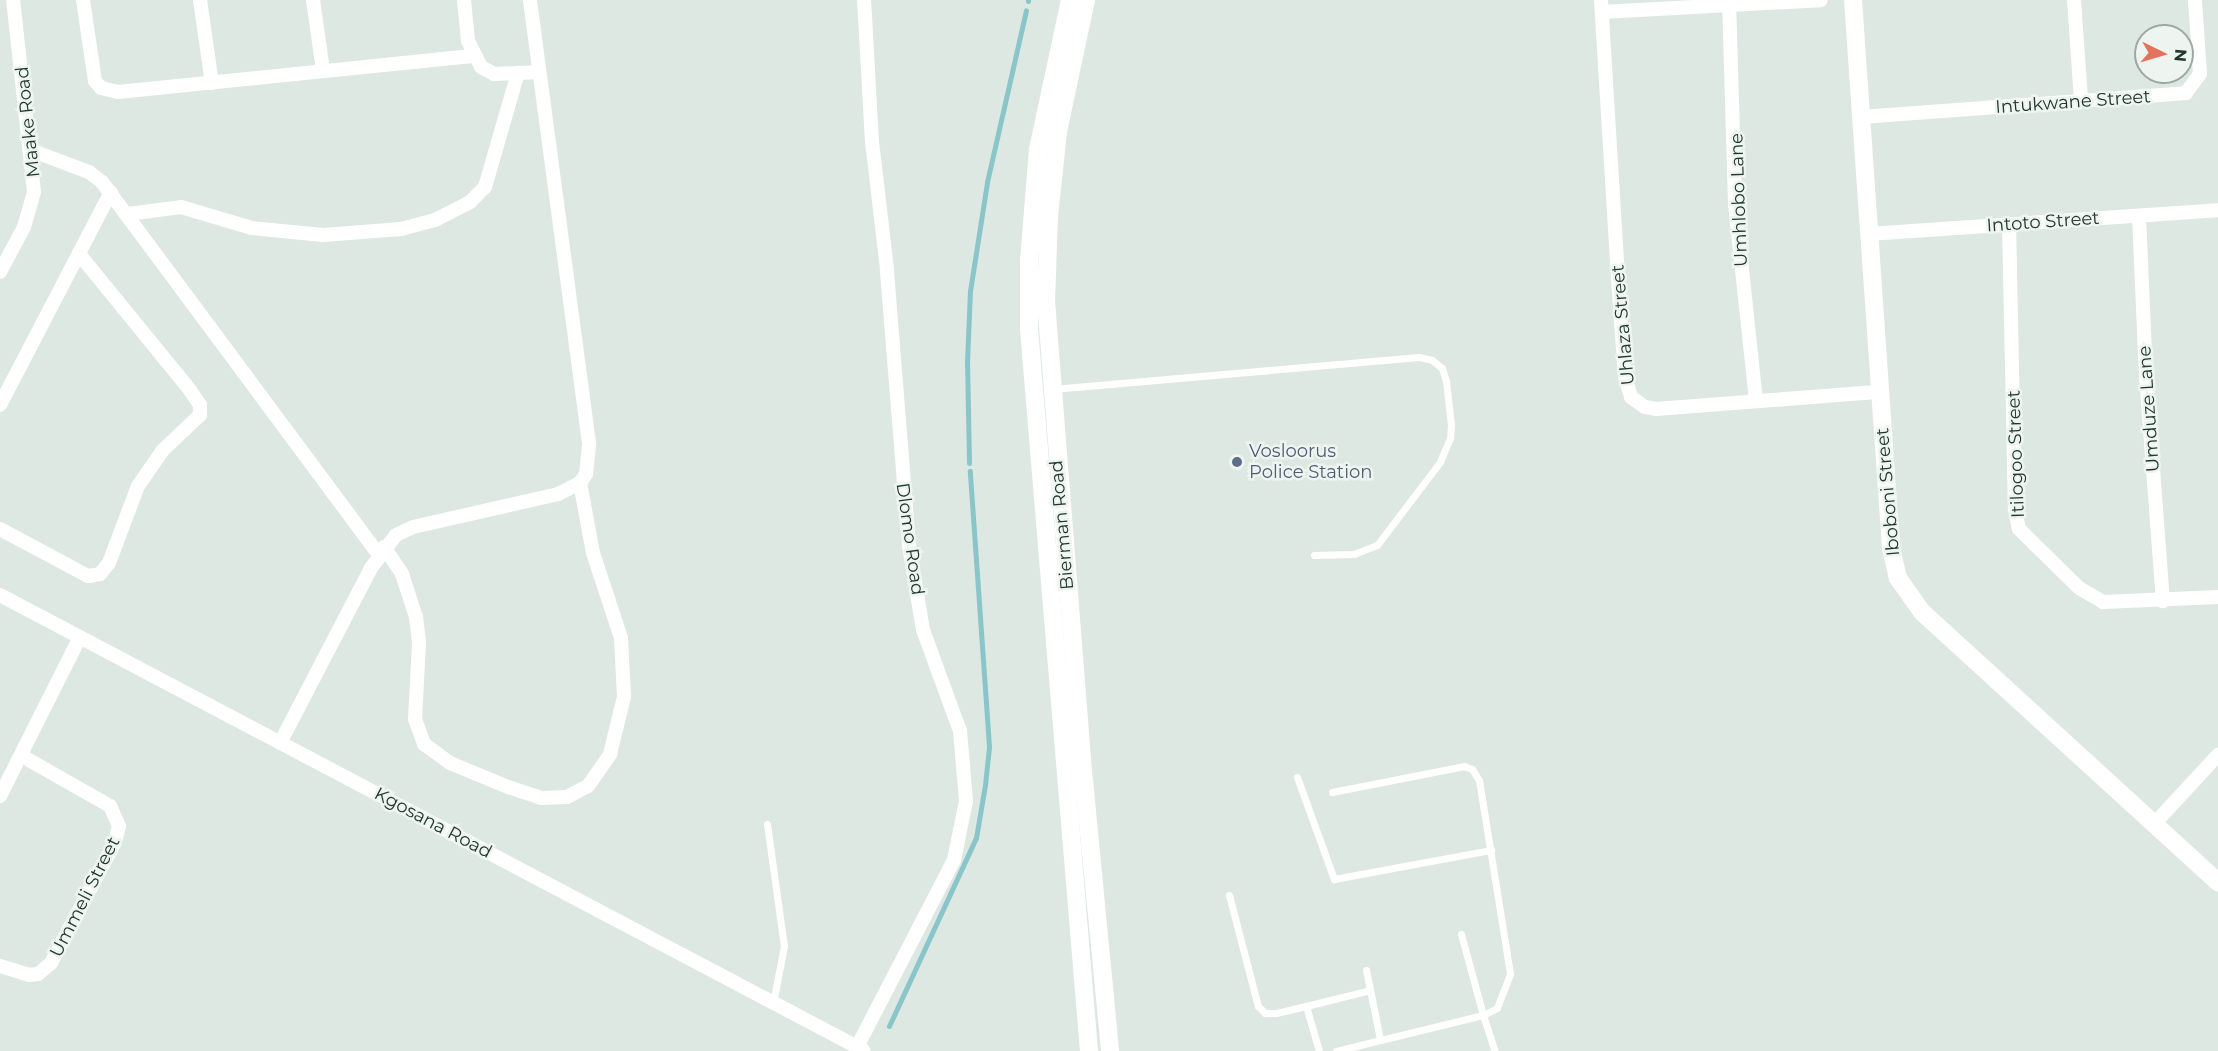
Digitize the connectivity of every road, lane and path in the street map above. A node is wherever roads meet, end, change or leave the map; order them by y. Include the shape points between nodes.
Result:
1 (13, 0) edge
2 (83, 0) edge
3 (200, 0) edge
4 (314, 0) edge
5 (464, 0) edge
6 (530, 0) edge
7 (864, 0) edge
8 (1070, 0) edge
9 (1086, 0) edge
10 (1821, 0) edge
11 (1853, 0) edge
12 (2074, 0) edge
13 (2195, 0) edge
14 (1729, 2) edge
15 (1602, 6) edge
16 (472, 56) junction
17 (323, 70) junction
18 (539, 72) junction
19 (518, 73) junction
20 (212, 83) junction
21 (2081, 101) junction
22 (1861, 117) junction
23 (33, 151) junction
24 (111, 192) junction
25 (2218, 210) edge
26 (128, 214) junction
27 (2139, 216) junction
28 (2009, 224) junction
29 (1868, 234) junction
30 (79, 254) junction
31 (0, 272) edge
32 (1051, 389) junction
33 (1879, 392) junction
34 (1756, 400) junction
35 (0, 405) edge
36 (580, 483) junction
37 (0, 529) edge
38 (381, 551) junction
39 (1314, 555) dead end
40 (0, 595) edge
41 (2218, 597) edge
42 (2163, 602) junction
43 (80, 637) junction
44 (280, 743) junction
45 (2218, 754) edge
46 (22, 756) junction
47 (1297, 777) dead end
48 (1332, 792) dead end
49 (0, 796) edge
50 (2155, 823) junction
51 (767, 824) dead end
52 (1491, 850) junction
53 (2218, 882) edge
54 (1228, 895) dead end
55 (1461, 933) dead end
56 (0, 966) edge
57 (1366, 970) dead end
58 (1370, 990) junction
59 (773, 1003) junction
60 (1306, 1006) junction
61 (1483, 1015) junction
62 (1380, 1039) junction
63 (861, 1049) edge
64 (1089, 1051) edge
65 (1110, 1051) edge
66 (1319, 1051) edge
67 (1338, 1051) edge
68 (1495, 1051) edge

1 - 23 street, Maake Road
2 - 20 street via 91,66 101,88 139,92
3 - 20 street
4 - 17 street
5 - 16 street
6 - 18 street
7 - 63 street, Dlomo Road via 872,142 909,545 923,630 960,731 966,801 954,860
8 - 64 main road, Bierman Road via 1038,149 1029,260 1029,329
9 - 32 main road, Bierman Road via 1058,132 1049,216 1046,301
10 - 14 street
11 - 22 main road, Iboboni Street
12 - 21 street
13 - 21 street, Intukwane Street via 2200,62 2193,88 2176,95
14 - 15 street
14 - 34 street, Umhlobo Lane via 1736,204
15 - 34 street, Uhlaza Street via 1627,390 1638,403 1656,409
16 - 17 street
16 - 19 street via 488,72
17 - 20 street
18 - 19 street
18 - 36 street via 589,443 590,459
19 - 26 street via 485,187 470,202 435,220 401,229 323,236 252,228 181,207
21 - 22 street, Intukwane Street
22 - 29 main road, Iboboni Street
23 - 24 street via 89,172
23 - 31 street, Maake Road via 31,210
24 - 26 street
24 - 30 street
25 - 27 street, Intoto Street
26 - 38 street
27 - 28 street, Intoto Street
27 - 42 street, Umduze Lane
28 - 29 street, Intoto Street
28 - 42 street, Itilogoo Street via 2015,509 2019,529 2093,598 2112,603
29 - 33 main road, Iboboni Street
30 - 35 street
30 - 37 street via 190,390 200,405 200,416 163,450 138,486 109,563 99,574 88,576
32 - 39 lane via 1407,358 1432,360 1442,368 1446,381 1451,425 1447,451 1377,545 1354,554
32 - 65 main road, Bierman Road
33 - 34 street, Uhlaza Street
33 - 50 main road, Iboboni Street via 1891,548 1905,591 1927,617
36 - 38 street via 558,494 412,527 396,535
36 - 38 street via 593,553 621,638 624,697 610,754 588,786 567,797 541,798 508,787 450,763 424,744 415,718 419,643 416,617 402,574
38 - 44 street
40 - 43 street, Kgosana Road
41 - 42 street, Itilogoo Street
43 - 44 street, Kgosana Road
43 - 46 street
44 - 59 street, Kgosana Road
45 - 50 street
46 - 49 street
46 - 56 street, Ummeli Street via 110,806 119,825 115,842 51,963 38,974 29,975
47 - 52 lane via 1334,879
48 - 52 lane via 1464,766 1472,769 1479,780
50 - 53 main road, Iboboni Street
51 - 59 lane via 784,946
52 - 61 lane via 1510,974 1497,1008
54 - 60 lane via 1257,1006 1265,1013
55 - 61 lane
57 - 58 lane
58 - 60 lane
58 - 62 lane
59 - 63 street, Kgosana Road
60 - 66 lane
61 - 62 lane
61 - 68 lane
62 - 67 lane

